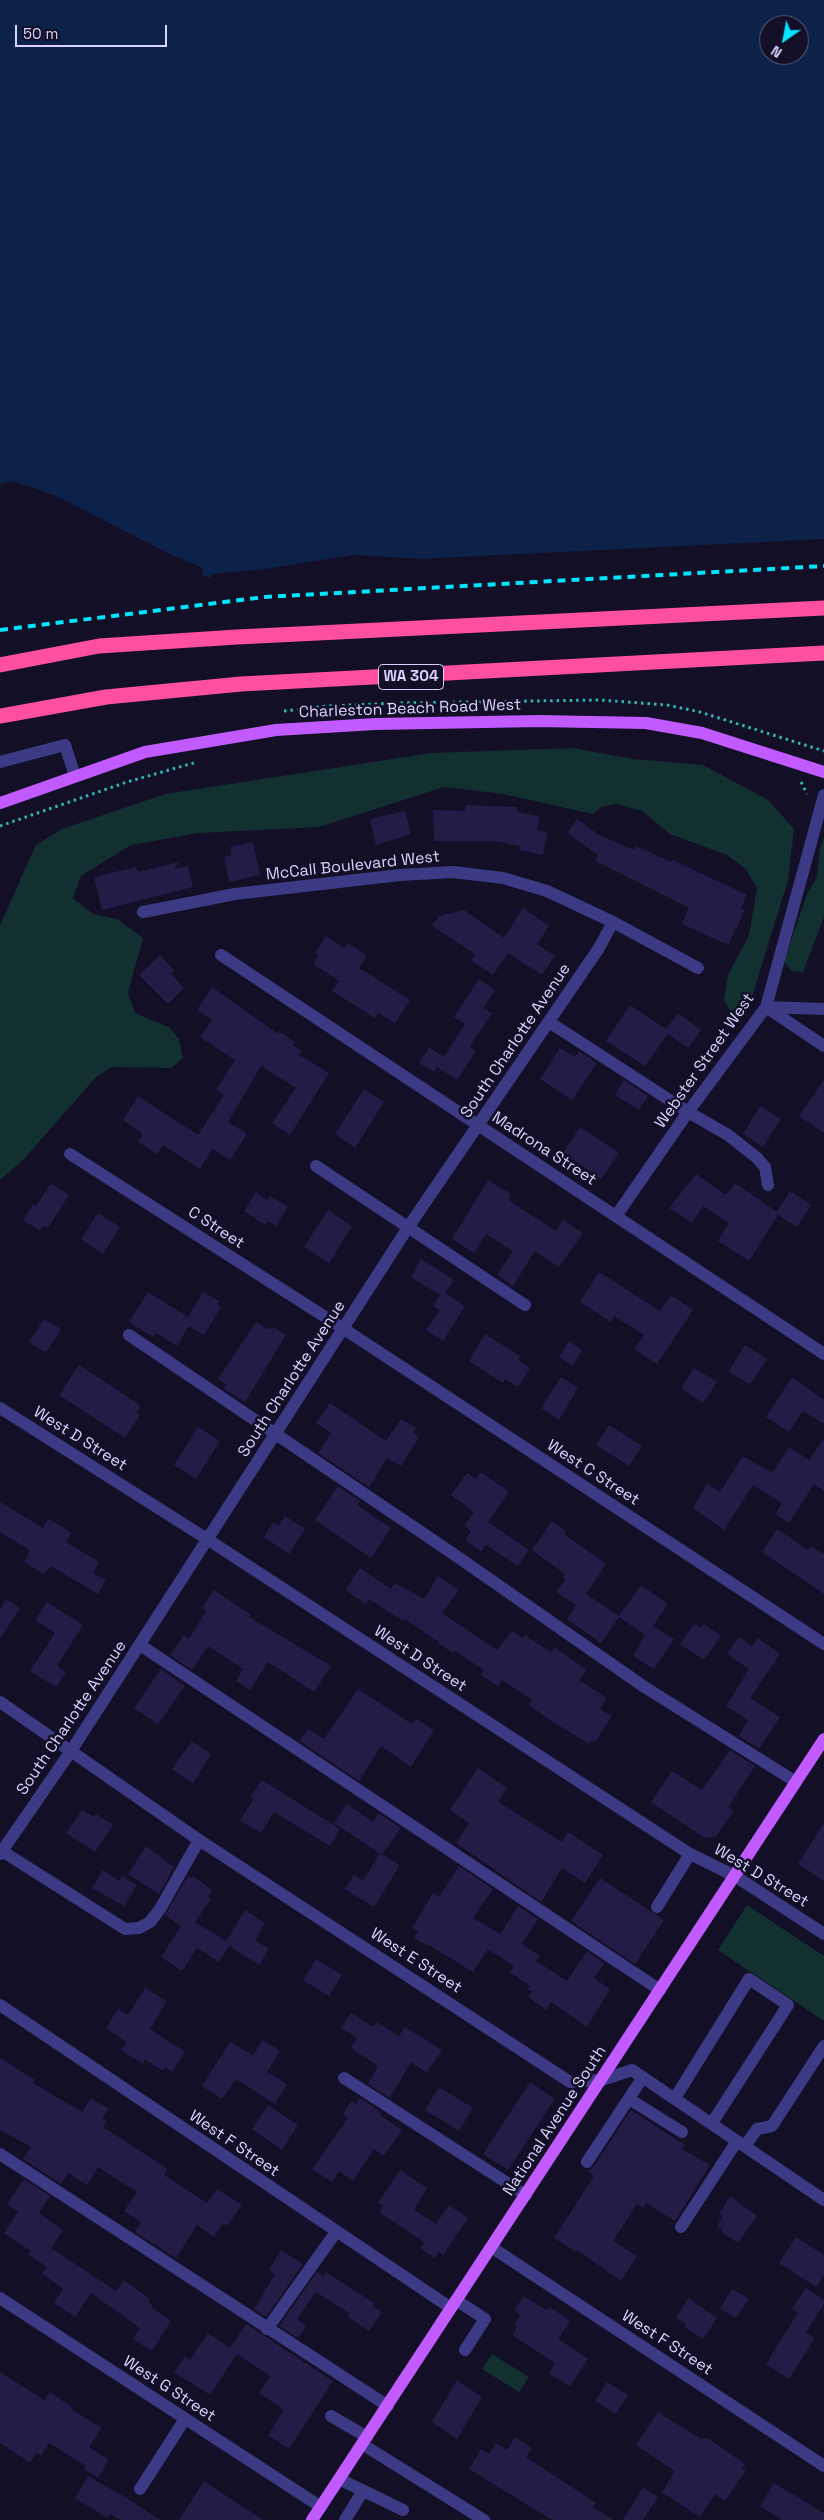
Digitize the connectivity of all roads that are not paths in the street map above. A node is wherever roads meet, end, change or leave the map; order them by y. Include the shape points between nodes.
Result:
1 (824, 608) edge
2 (824, 653) edge
3 (0, 665) edge
4 (0, 716) edge
5 (0, 762) edge
6 (824, 772) edge
7 (75, 776) junction
8 (823, 799) edge
9 (0, 803) edge
10 (142, 912) dead end
11 (613, 922) junction
12 (221, 954) dead end
13 (698, 968) dead end
14 (766, 1007) junction
15 (824, 1009) edge
16 (549, 1022) junction
17 (824, 1046) edge
18 (688, 1112) junction
19 (479, 1127) junction
20 (70, 1154) dead end
21 (316, 1166) dead end
22 (768, 1185) dead end
23 (616, 1216) junction
24 (409, 1226) junction
25 (525, 1305) dead end
26 (344, 1330) junction
27 (129, 1336) dead end
28 (824, 1354) edge
29 (0, 1408) edge
30 (275, 1435) junction
31 (207, 1539) junction
32 (824, 1644) edge
33 (140, 1645) junction
34 (0, 1702) edge
35 (824, 1739) edge
36 (71, 1751) junction
37 (796, 1782) junction
38 (199, 1840) junction
39 (1, 1853) edge
40 (690, 1854) junction
41 (735, 1876) junction
42 (656, 1907) dead end
43 (824, 1934) edge
44 (660, 1990) junction
45 (0, 2005) edge
46 (824, 2046) edge
47 (643, 2077) junction
48 (344, 2078) dead end
49 (602, 2080) junction
50 (674, 2098) junction
51 (629, 2099) junction
52 (712, 2123) junction
53 (682, 2132) dead end
54 (741, 2143) junction
55 (0, 2154) edge
56 (587, 2162) dead end
57 (526, 2195) junction
58 (824, 2200) edge
59 (681, 2227) dead end
60 (336, 2232) junction
61 (491, 2247) junction
62 (0, 2298) edge
63 (453, 2304) junction
64 (267, 2329) junction
65 (465, 2350) dead end
66 (388, 2406) junction
67 (331, 2416) dead end
68 (185, 2419) junction
69 (364, 2441) junction
70 (824, 2466) edge
71 (339, 2479) junction
72 (140, 2489) dead end
73 (363, 2490) junction
74 (321, 2507) junction
75 (403, 2510) dead end
76 (312, 2520) edge
77 (345, 2520) edge
78 (484, 2520) edge

1 - 3 highway via 99,646
2 - 4 highway, WA 304 via 241,684 106,697
5 - 7 street via 66,746
6 - 7 main road, Charleston Beach Road West via 693,731 646,722 539,721 375,724 276,730 145,752
7 - 9 main road, Charleston Beach Road West
8 - 14 street, Webster Street West
10 - 11 street, McCall Boulevard West via 235,894 453,872 503,878 547,891
11 - 13 street, McCall Boulevard West
11 - 16 street, South Charlotte Avenue
12 - 19 street, Madrona Street
14 - 15 street
14 - 17 street
14 - 18 street, Webster Street West
16 - 18 street
16 - 19 street, South Charlotte Avenue
18 - 22 street via 728,1135 756,1157 766,1167
18 - 23 street, Webster Street West
19 - 23 street, Madrona Street
19 - 24 street, South Charlotte Avenue
20 - 26 street, C Street
21 - 24 street
23 - 28 street, Madrona Street
24 - 25 street
24 - 26 street, South Charlotte Avenue
26 - 30 street, South Charlotte Avenue
26 - 32 street, West C Street
27 - 30 street
29 - 31 street, West D Street
30 - 31 street, South Charlotte Avenue
30 - 37 street via 643,1686
31 - 33 street, South Charlotte Avenue
31 - 40 street, West D Street
33 - 36 street, South Charlotte Avenue
33 - 44 street
34 - 36 street, West E Street
35 - 37 main road, National Avenue South
36 - 38 street, West E Street
36 - 39 street, South Charlotte Avenue
37 - 41 main road, National Avenue South
38 - 39 street via 160,1910 150,1922 139,1928 125,1929
38 - 49 street, West E Street via 570,2082
40 - 41 street, West D Street
40 - 42 street
41 - 43 street, West D Street
41 - 44 main road, National Avenue South
44 - 49 main road, National Avenue South
45 - 60 street, West F Street
46 - 54 street via 772,2126 757,2129
47 - 49 street, West E Street via 632,2070
47 - 50 street, West E Street
47 - 51 street
48 - 57 street
49 - 57 main road, National Avenue South
50 - 52 street, West E Street
50 - 52 street via 749,1979 788,2005
51 - 53 street
51 - 56 street
52 - 54 street, West E Street
54 - 58 street, West E Street
54 - 59 street
55 - 64 street
57 - 61 main road, National Avenue South
60 - 63 street, West F Street
60 - 64 street
61 - 63 main road, National Avenue South
61 - 70 street, West F Street
62 - 68 street, West G Street
63 - 65 street, West F Street via 485,2319
63 - 66 main road, National Avenue South
64 - 66 street
66 - 69 main road, National Avenue South
67 - 69 street
68 - 72 street
68 - 74 street, West G Street
69 - 71 main road, National Avenue South
69 - 78 street
71 - 73 street
71 - 74 main road, National Avenue South
73 - 75 street
73 - 77 street
74 - 76 main road, National Avenue South

